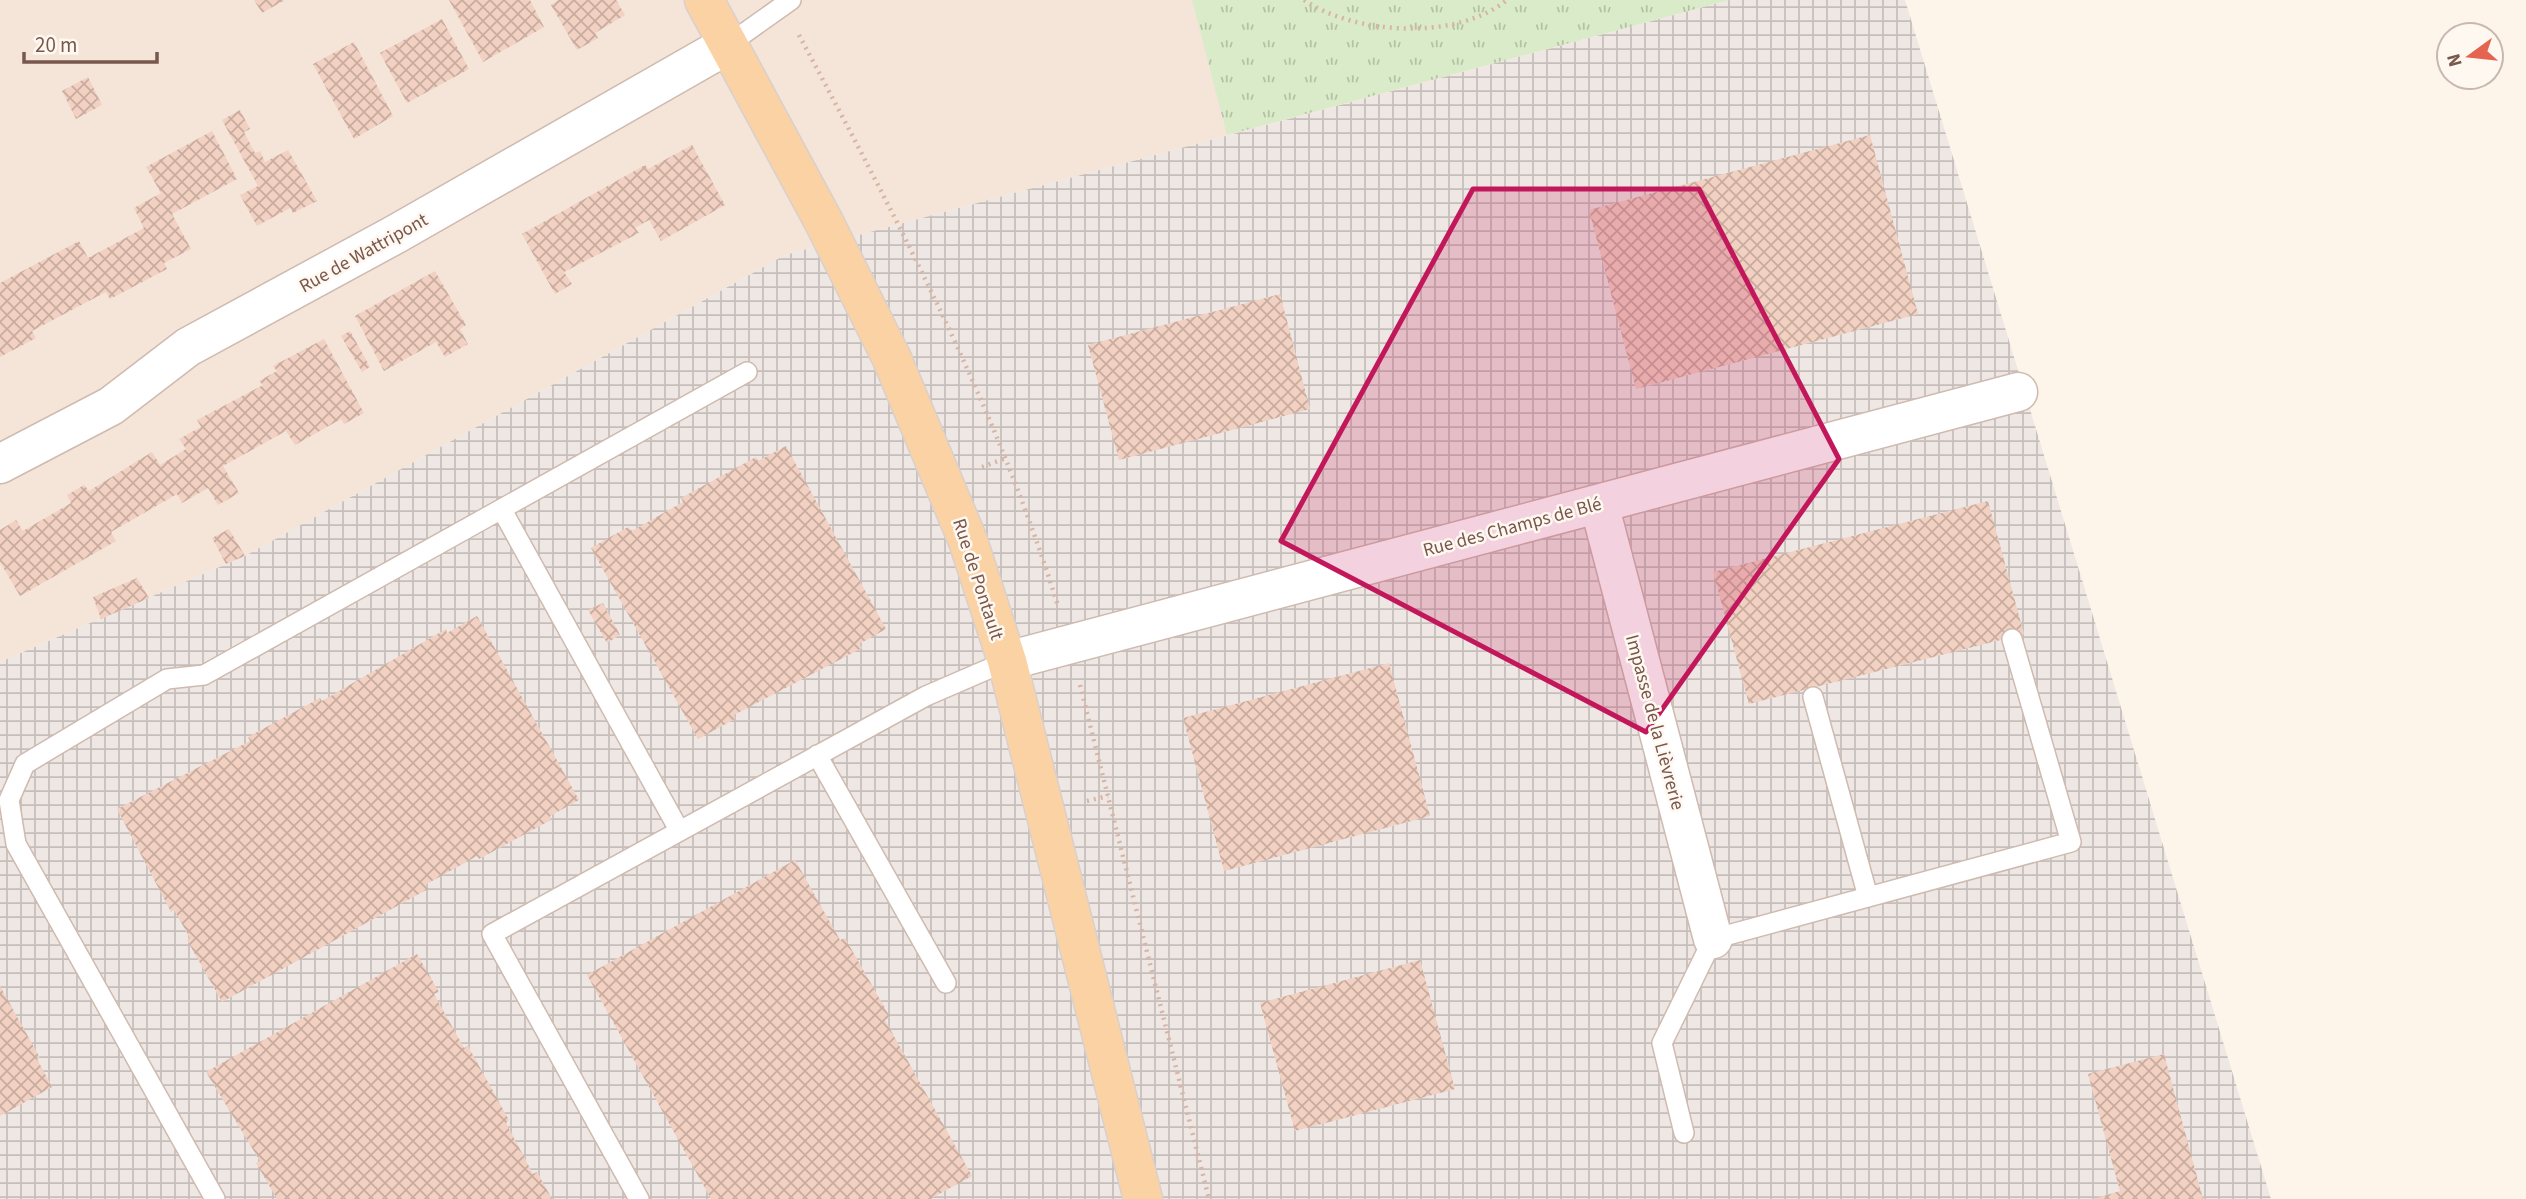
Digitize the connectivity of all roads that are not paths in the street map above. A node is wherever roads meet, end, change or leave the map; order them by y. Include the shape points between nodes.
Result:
1 (704, 0) edge
2 (791, 0) edge
3 (729, 44) junction
4 (747, 372) dead end
5 (2018, 392) dead end
6 (0, 464) edge
7 (1599, 504) junction
8 (502, 510) junction
9 (2012, 639) dead end
10 (1007, 661) junction
11 (1813, 696) dead end
12 (817, 755) junction
13 (680, 830) junction
14 (1868, 897) junction
15 (1713, 939) junction
16 (946, 983) dead end
17 (1684, 1133) dead end
18 (215, 1199) edge
19 (639, 1199) edge
20 (1143, 1199) edge

1 - 3 main road, Rue de Pontault
2 - 3 lane
3 - 6 street, Rue de Wattripont via 188,347 111,406
3 - 10 main road, Rue de Pontault via 892,359 968,541
4 - 8 lane
5 - 7 street, Rue des Champs de Blé
7 - 10 street, Rue des Champs de Blé
7 - 15 street, Impasse de la Lièvrerie
8 - 13 lane
8 - 18 lane via 204,675 167,679 25,764 9,800 16,844
9 - 14 lane via 2071,842
10 - 12 lane via 926,696
10 - 20 main road, Rue de Pontault
11 - 14 lane
12 - 13 lane
12 - 16 lane
13 - 19 lane via 492,934
14 - 15 lane
15 - 17 lane via 1662,1043

